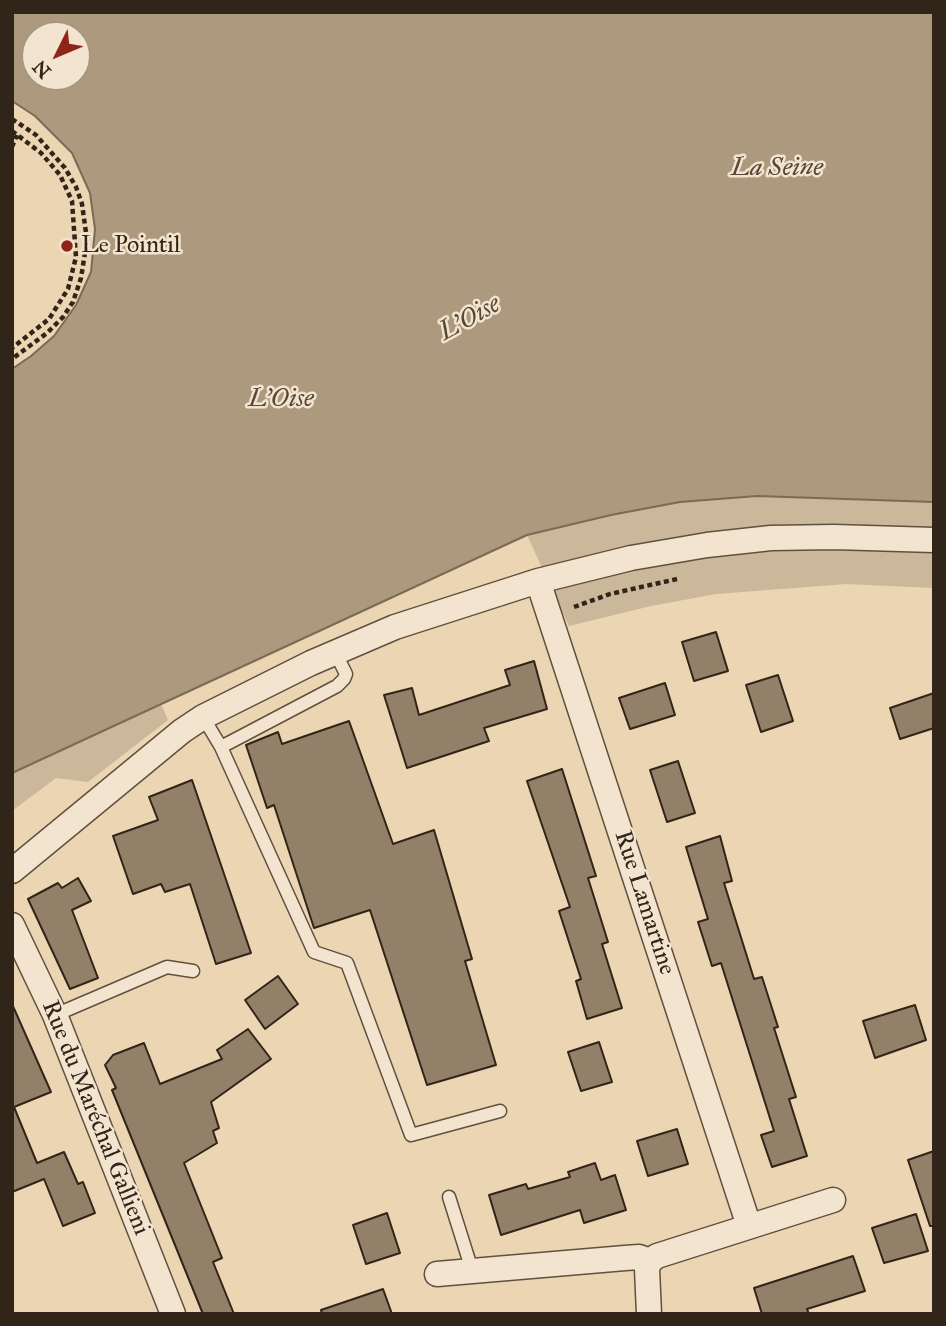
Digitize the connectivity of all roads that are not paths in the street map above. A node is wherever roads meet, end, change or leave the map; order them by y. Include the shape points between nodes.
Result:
1 (934, 540) edge
2 (538, 580) junction
3 (335, 652) junction
4 (203, 717) junction
5 (221, 747) junction
6 (12, 871) edge
7 (12, 925) edge
8 (193, 971) dead end
9 (55, 1016) junction
10 (500, 1111) dead end
11 (449, 1197) dead end
12 (833, 1200) dead end
13 (748, 1226) junction
14 (650, 1261) junction
15 (472, 1270) junction
16 (437, 1274) dead end
17 (173, 1314) edge
18 (649, 1314) edge

1 - 2 street via 771,538 631,558
2 - 3 street via 395,627
2 - 13 street, Rue Lamartine
3 - 4 street
3 - 5 lane via 346,674 337,686
4 - 5 lane
4 - 6 street
5 - 10 lane via 314,952 347,963 411,1136
7 - 9 street, Rue du Maréchal Gallieni
8 - 9 lane via 167,967
9 - 17 street, Rue du Maréchal Gallieni
11 - 15 lane
12 - 13 street
13 - 14 street
14 - 15 street via 625,1258
14 - 18 street
15 - 16 street

